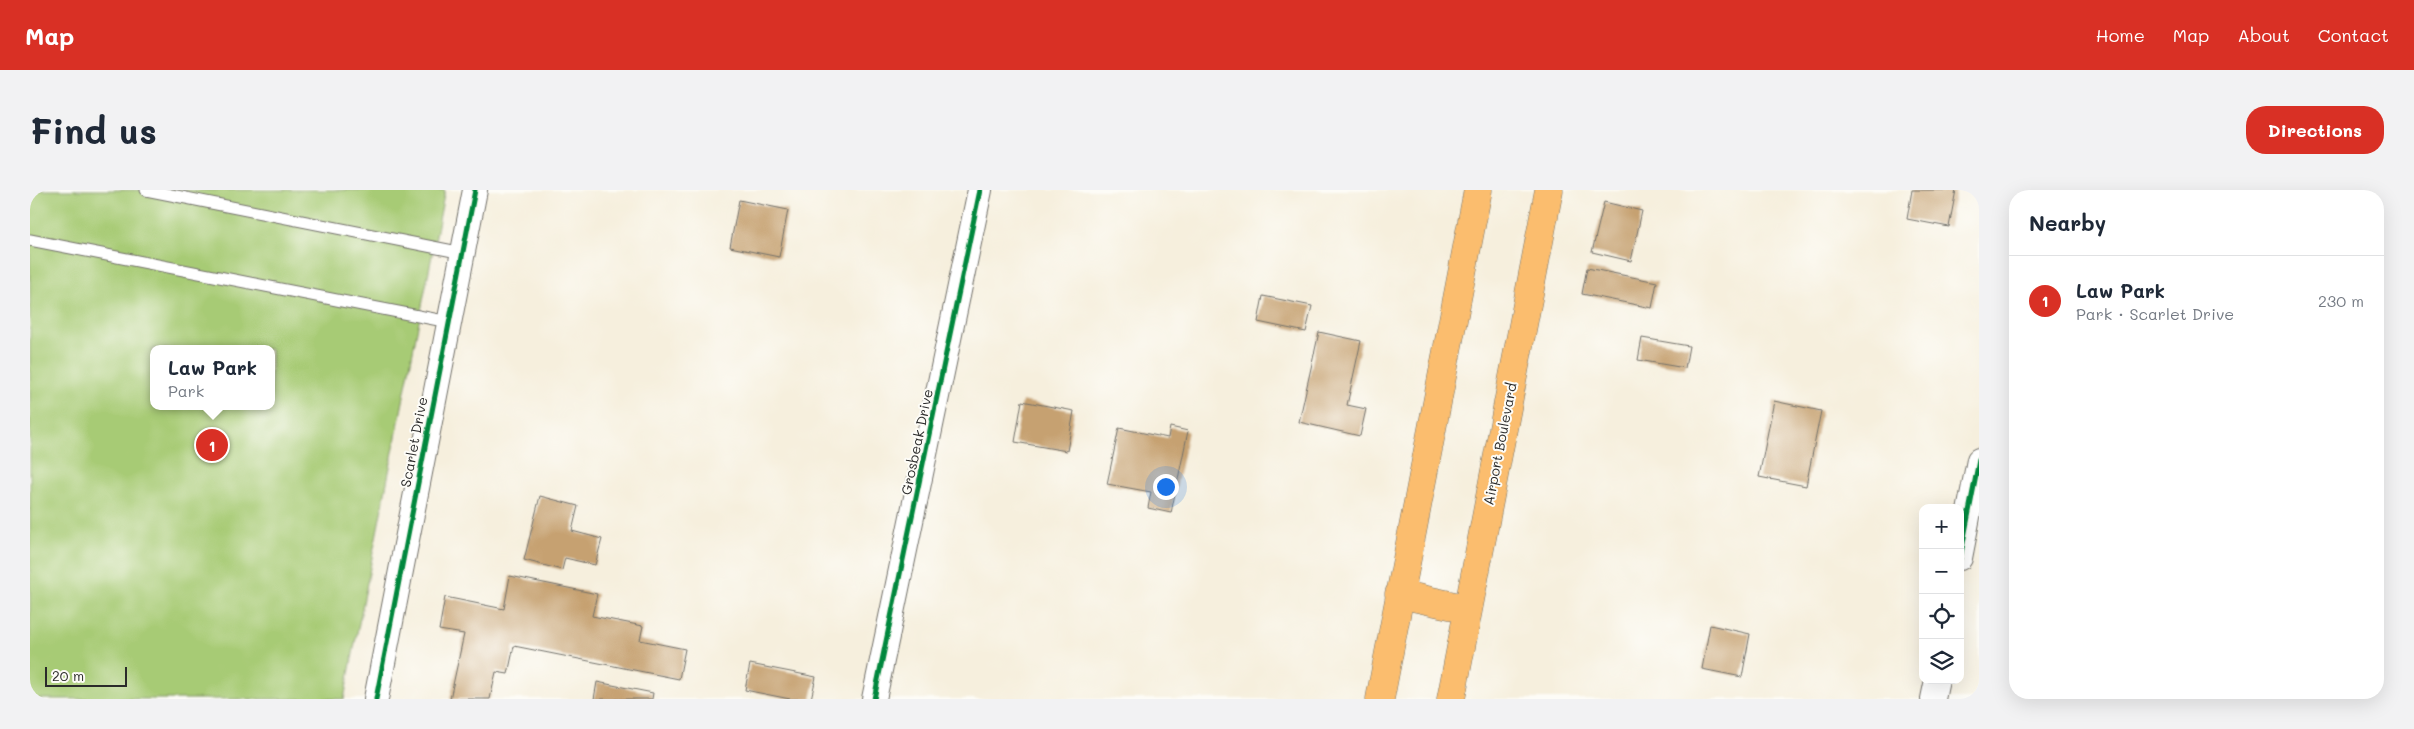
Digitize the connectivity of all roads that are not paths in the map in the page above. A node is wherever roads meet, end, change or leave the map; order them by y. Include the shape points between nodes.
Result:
1 (146, 190) edge
2 (475, 190) edge
3 (980, 190) edge
4 (1478, 190) edge
5 (1549, 190) edge
6 (30, 240) edge
7 (463, 254) junction
8 (450, 322) junction
9 (1979, 460) edge
10 (1962, 549) edge
11 (1399, 594) junction
12 (1468, 609) junction
13 (1936, 684) edge
14 (376, 699) edge
15 (874, 699) edge
16 (1380, 699) edge
17 (1451, 699) edge
18 (1933, 699) edge

1 - 7 lane
2 - 7 street, Scarlet Drive
3 - 15 street, Grosbeak Drive
4 - 11 main road
5 - 12 main road, Airport Boulevard
6 - 8 lane
7 - 8 street, Scarlet Drive
8 - 14 street, Scarlet Drive
9 - 10 street
11 - 12 main road
11 - 16 main road
12 - 17 main road, Airport Boulevard
13 - 18 street

